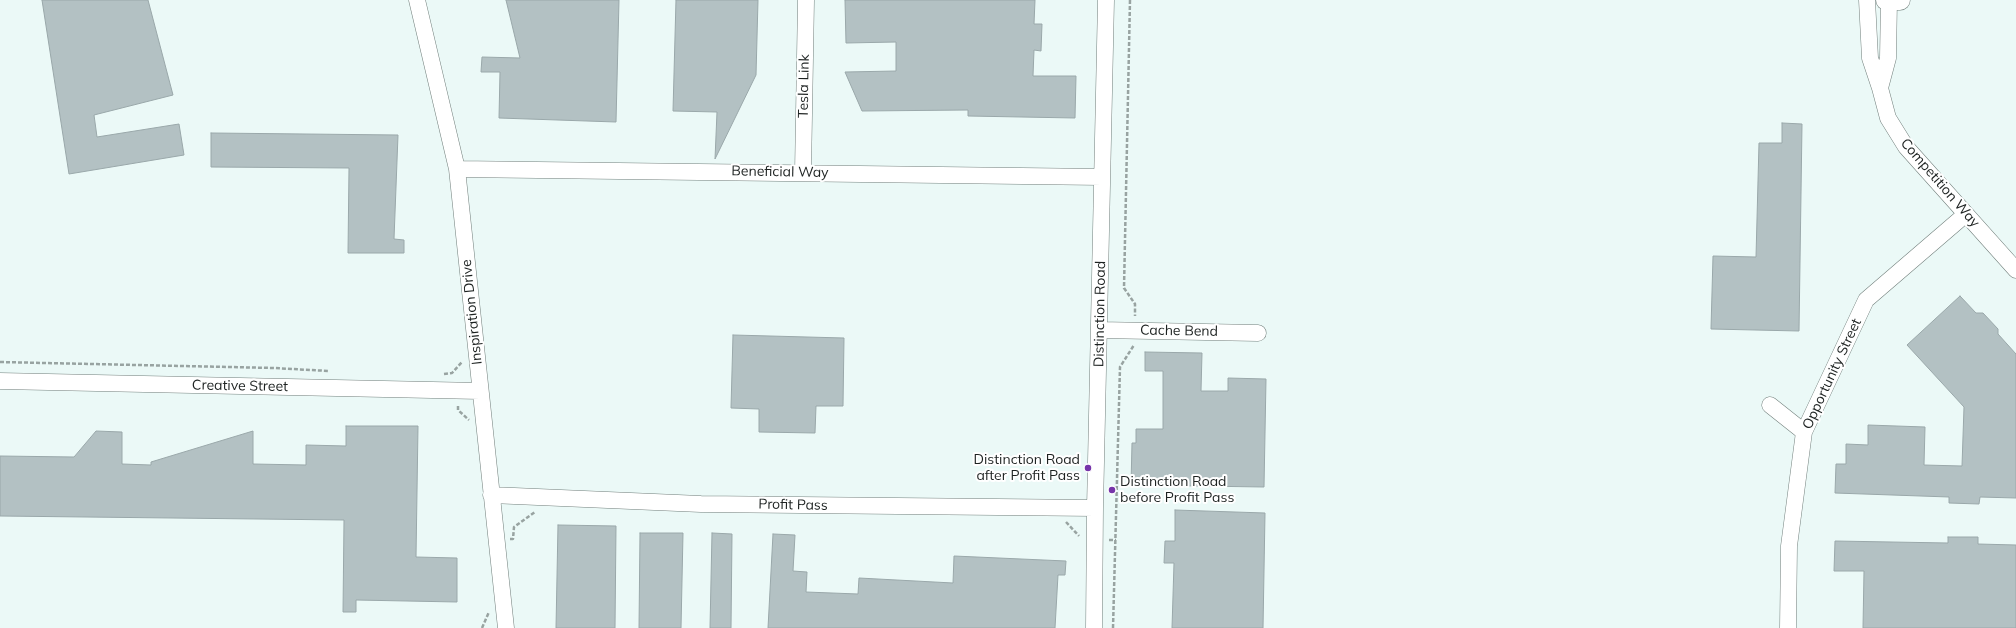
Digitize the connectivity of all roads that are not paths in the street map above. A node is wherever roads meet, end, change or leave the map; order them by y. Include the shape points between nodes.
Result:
1 (417, 0) edge
2 (806, 0) edge
3 (1106, 0) edge
4 (1867, 0) edge
5 (1887, 0) edge
6 (1900, 0) edge
7 (1880, 88) junction
8 (457, 169) junction
9 (803, 172) junction
10 (1102, 176) junction
11 (1966, 214) junction
12 (2016, 270) edge
13 (1100, 330) junction
14 (1258, 332) dead end
15 (0, 381) edge
16 (480, 391) junction
17 (1770, 404) dead end
18 (1804, 432) junction
19 (491, 495) junction
20 (1095, 508) junction
21 (506, 628) edge
22 (1094, 628) edge
23 (1788, 628) edge

1 - 8 street, Inspiration Drive
2 - 9 street, Tesla Link
3 - 10 street, Distinction Road
4 - 7 street, Competition Way via 1870,58
5 - 6 street
5 - 7 street, Competition Way via 1888,58
7 - 11 street, Competition Way via 1888,118 1906,147
8 - 9 street, Beneficial Way
8 - 16 street, Inspiration Drive
9 - 10 street, Beneficial Way
10 - 13 street, Distinction Road
11 - 12 street, Competition Way
11 - 18 street, Opportunity Street via 1866,300
13 - 14 street, Cache Bend
13 - 20 street, Distinction Road
15 - 16 street, Creative Street
16 - 19 street, Inspiration Drive
17 - 18 street
18 - 23 street, Opportunity Street via 1789,546
19 - 20 street, Profit Pass via 701,504
19 - 21 street, Inspiration Drive
20 - 22 street, Distinction Road

